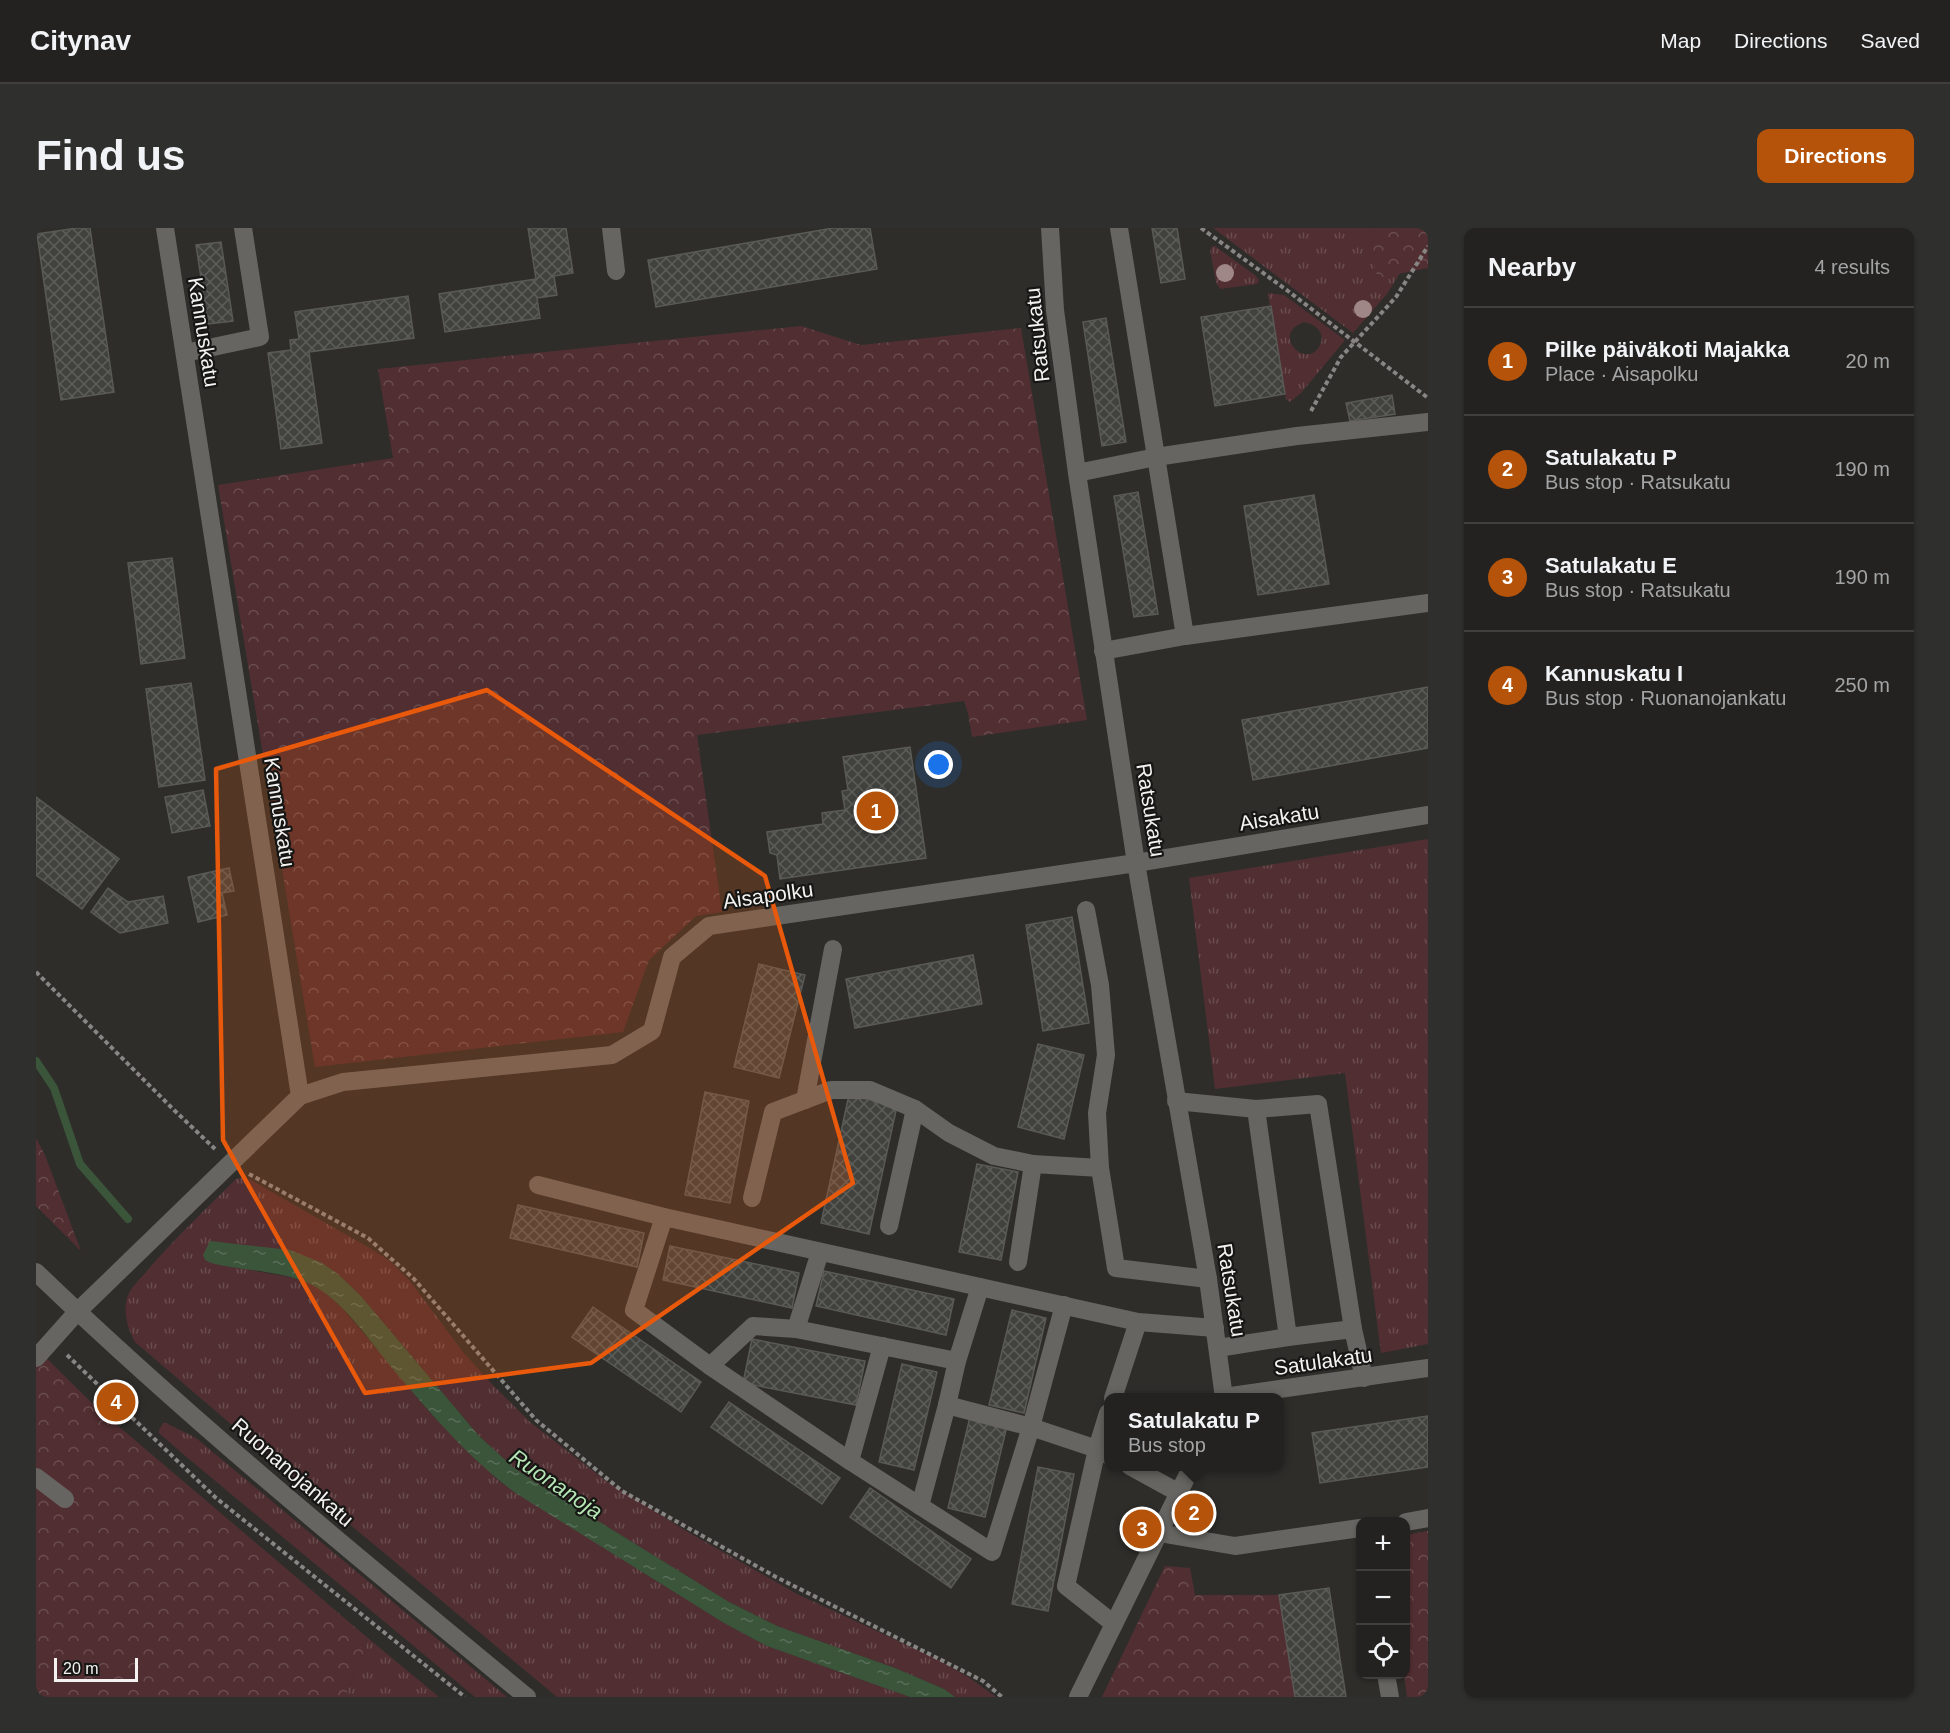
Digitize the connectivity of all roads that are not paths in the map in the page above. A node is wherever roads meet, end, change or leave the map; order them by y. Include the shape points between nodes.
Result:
1 (165, 228) edge
2 (243, 228) edge
3 (611, 228) edge
4 (1050, 228) edge
5 (1119, 228) edge
6 (616, 271) dead end
7 (185, 353) junction
8 (1428, 422) edge
9 (1156, 457) junction
10 (1077, 473) junction
11 (1428, 603) edge
12 (1185, 636) junction
13 (1103, 651) junction
14 (1428, 815) edge
15 (1136, 863) junction
16 (1086, 910) dead end
17 (833, 949) dead end
18 (300, 1096) junction
19 (805, 1100) junction
20 (1176, 1101) junction
21 (915, 1109) junction
22 (1256, 1109) junction
23 (1033, 1164) junction
24 (1100, 1168) junction
25 (538, 1185) dead end
26 (752, 1197) dead end
27 (664, 1217) junction
28 (889, 1226) dead end
29 (820, 1252) junction
30 (1018, 1262) dead end
31 (36, 1272) edge
32 (1208, 1279) junction
33 (980, 1287) junction
34 (1064, 1305) junction
35 (78, 1312) junction
36 (1138, 1322) junction
37 (1215, 1328) junction
38 (796, 1329) junction
39 (1353, 1329) junction
40 (1288, 1337) junction
41 (882, 1346) junction
42 (1218, 1348) junction
43 (36, 1358) edge
44 (957, 1361) junction
45 (710, 1366) junction
46 (1428, 1368) edge
47 (1364, 1378) junction
48 (1115, 1393) edge
49 (1224, 1393) edge
50 (1253, 1393) edge
51 (947, 1405) junction
52 (1030, 1427) junction
53 (1103, 1452) edge
54 (850, 1461) junction
55 (1138, 1471) edge
56 (1190, 1471) edge
57 (36, 1477) edge
58 (1179, 1493) junction
59 (65, 1499) dead end
60 (920, 1506) junction
61 (1428, 1518) edge
62 (1410, 1520) edge
63 (1356, 1529) edge
64 (1159, 1533) junction
65 (1114, 1624) junction
66 (1387, 1679) edge
67 (527, 1697) edge
68 (1078, 1697) edge
69 (1390, 1697) edge

1 - 7 street, Kannuskatu
2 - 7 street via 260,337
3 - 6 street
4 - 10 street, Ratsukatu via 1055,310
5 - 9 street
7 - 18 street, Kannuskatu
8 - 9 street
9 - 10 street
9 - 12 street
10 - 13 street, Ratsukatu
11 - 12 street
12 - 13 street
13 - 15 street, Ratsukatu
14 - 15 street, Aisakatu
15 - 18 street, Aisapolku via 709,926 672,957 652,1031 612,1055 343,1082
15 - 20 street, Ratsukatu
16 - 24 street via 1100,985 1106,1055 1097,1113
17 - 19 street
18 - 35 street
19 - 21 street via 831,1090 870,1090
19 - 26 street via 772,1112
20 - 22 street
20 - 32 street, Ratsukatu
21 - 23 street via 949,1133 994,1156
21 - 28 street
22 - 39 street via 1318,1104
22 - 40 street
23 - 24 street
23 - 30 street
24 - 32 street via 1116,1268
25 - 27 street
27 - 29 street
27 - 45 street via 634,1310
29 - 33 street
29 - 38 street
31 - 35 street, Ruonanojankatu
32 - 37 street, Ratsukatu
33 - 34 street
33 - 44 street
34 - 36 street
34 - 52 street
35 - 43 street
35 - 67 street, Ruonanojankatu via 263,1478
36 - 37 street
36 - 48 street
37 - 42 street, Ratsukatu
38 - 41 street
38 - 45 street via 753,1326
39 - 40 street
39 - 47 street
40 - 42 street
41 - 44 street
41 - 54 street
42 - 49 street, Ratsukatu
44 - 51 street
45 - 54 street
46 - 47 street, Satulakatu
47 - 50 street, Satulakatu
51 - 52 street
51 - 60 street
52 - 53 street
52 - 60 street via 992,1552
53 - 65 street via 1066,1586
54 - 60 street
55 - 58 street
56 - 58 street
57 - 59 street
58 - 64 street
61 - 62 street
63 - 64 street via 1235,1546
64 - 65 street
65 - 68 street
66 - 69 street

